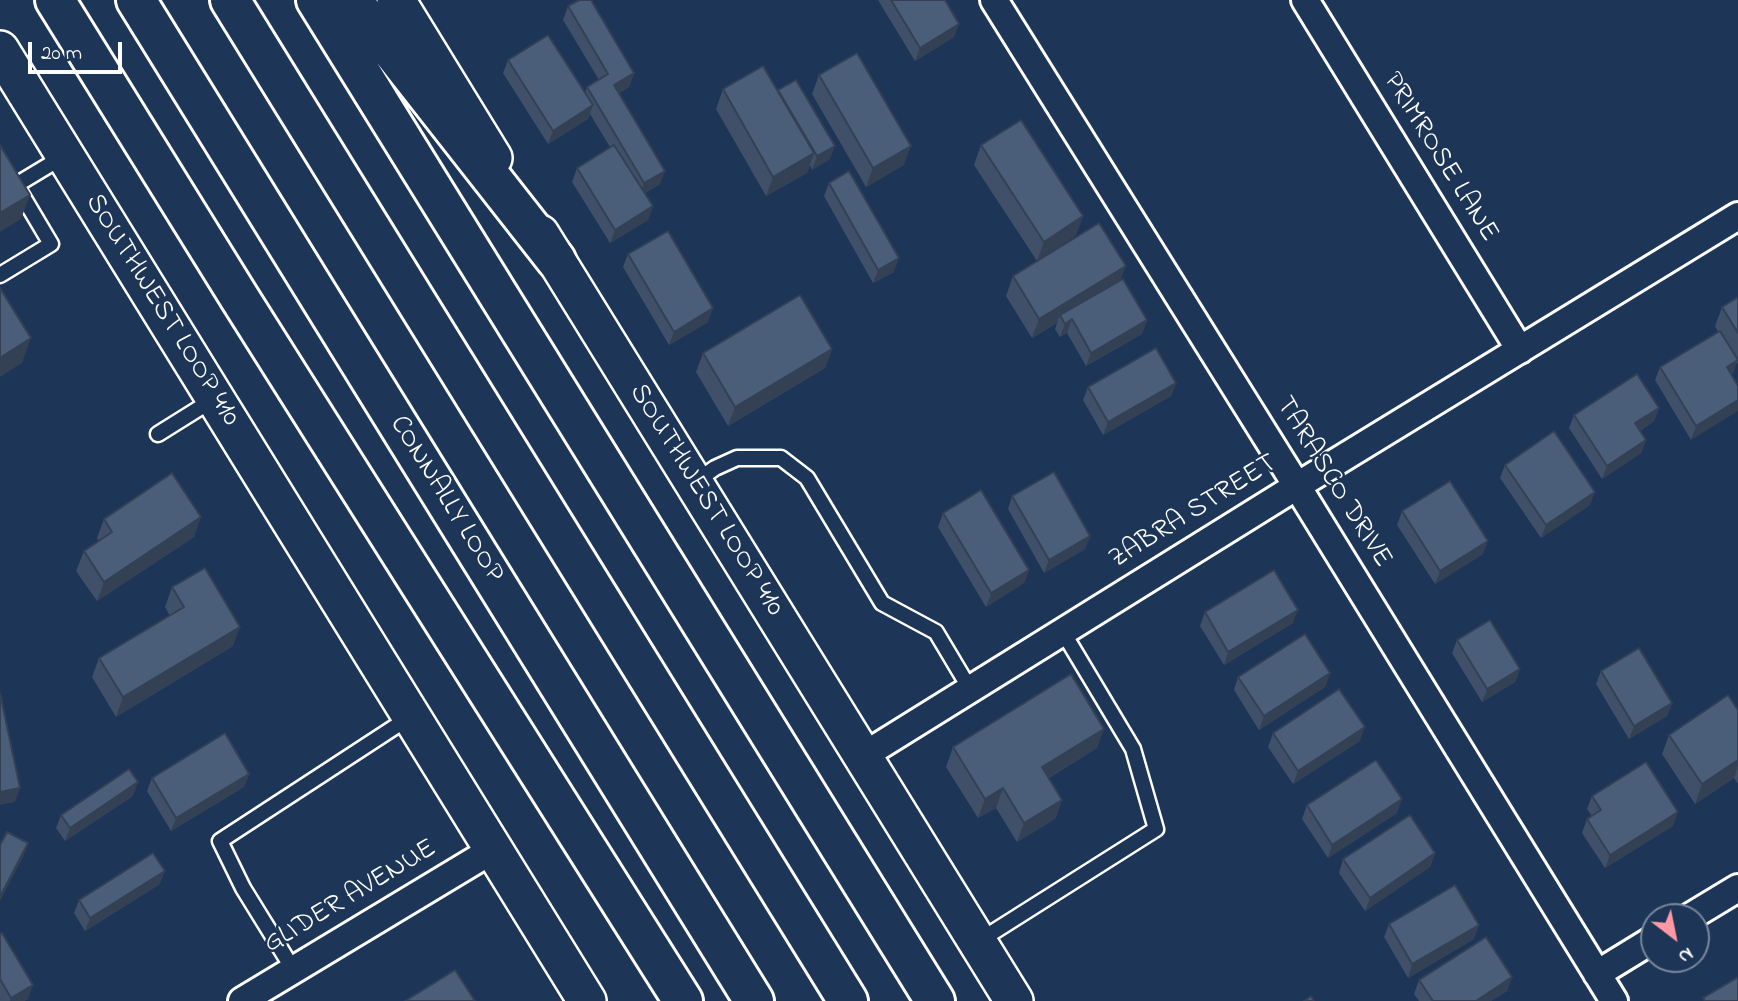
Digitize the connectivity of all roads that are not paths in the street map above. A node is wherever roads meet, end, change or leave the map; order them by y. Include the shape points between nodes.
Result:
1 (55, 0) edge
2 (136, 0) edge
3 (230, 0) edge
4 (316, 0) edge
5 (352, 0) edge
6 (396, 0) edge
7 (994, 0) edge
8 (1305, 0) edge
9 (0, 50) edge
10 (65, 155) junction
11 (1738, 216) edge
12 (556, 260) junction
13 (0, 275) edge
14 (1520, 349) junction
15 (215, 398) junction
16 (158, 434) dead end
17 (694, 482) junction
18 (1297, 486) junction
19 (1063, 632) junction
20 (970, 689) junction
21 (411, 716) junction
22 (863, 756) junction
23 (494, 849) junction
24 (1738, 888) edge
25 (1710, 905) edge
26 (978, 942) junction
27 (1640, 948) edge
28 (293, 969) junction
29 (1597, 974) junction
30 (243, 1001) edge
31 (587, 1001) edge
32 (683, 1001) edge
33 (754, 1001) edge
34 (848, 1001) edge
35 (935, 1001) edge
36 (1014, 1001) edge
37 (1614, 1001) edge

1 - 32 highway
2 - 33 highway, CONNALLY LOOP
3 - 34 highway
4 - 35 highway
5 - 12 highway
6 - 12 main road, SOUTHWEST LOOP 410
7 - 18 street, TARASCO DRIVE
8 - 14 street, PRIMROSE LANE
9 - 10 main road, SOUTHWEST LOOP 410
10 - 13 lane via 10,189 51,244
10 - 15 main road, SOUTHWEST LOOP 410
11 - 14 street, ZABRA STREET
12 - 17 main road, SOUTHWEST LOOP 410
14 - 18 street, ZABRA STREET
15 - 16 lane
15 - 21 main road, SOUTHWEST LOOP 410
17 - 20 lane via 737,458 781,458 807,478 882,603 936,632
17 - 22 main road, SOUTHWEST LOOP 410
18 - 19 street, ZABRA STREET
18 - 29 street, TARASCO DRIVE
19 - 20 street, ZABRA STREET
19 - 26 lane via 1133,749 1156,829
20 - 22 street, ZABRA STREET
21 - 23 main road, SOUTHWEST LOOP 410
21 - 28 lane via 220,841
22 - 26 main road, SOUTHWEST LOOP 410
23 - 28 street, GLIDER AVENUE
23 - 31 main road, SOUTHWEST LOOP 410
24 - 25 street
26 - 36 main road, SOUTHWEST LOOP 410
27 - 29 street
28 - 30 street, GLIDER AVENUE
29 - 37 street, TARASCO DRIVE

